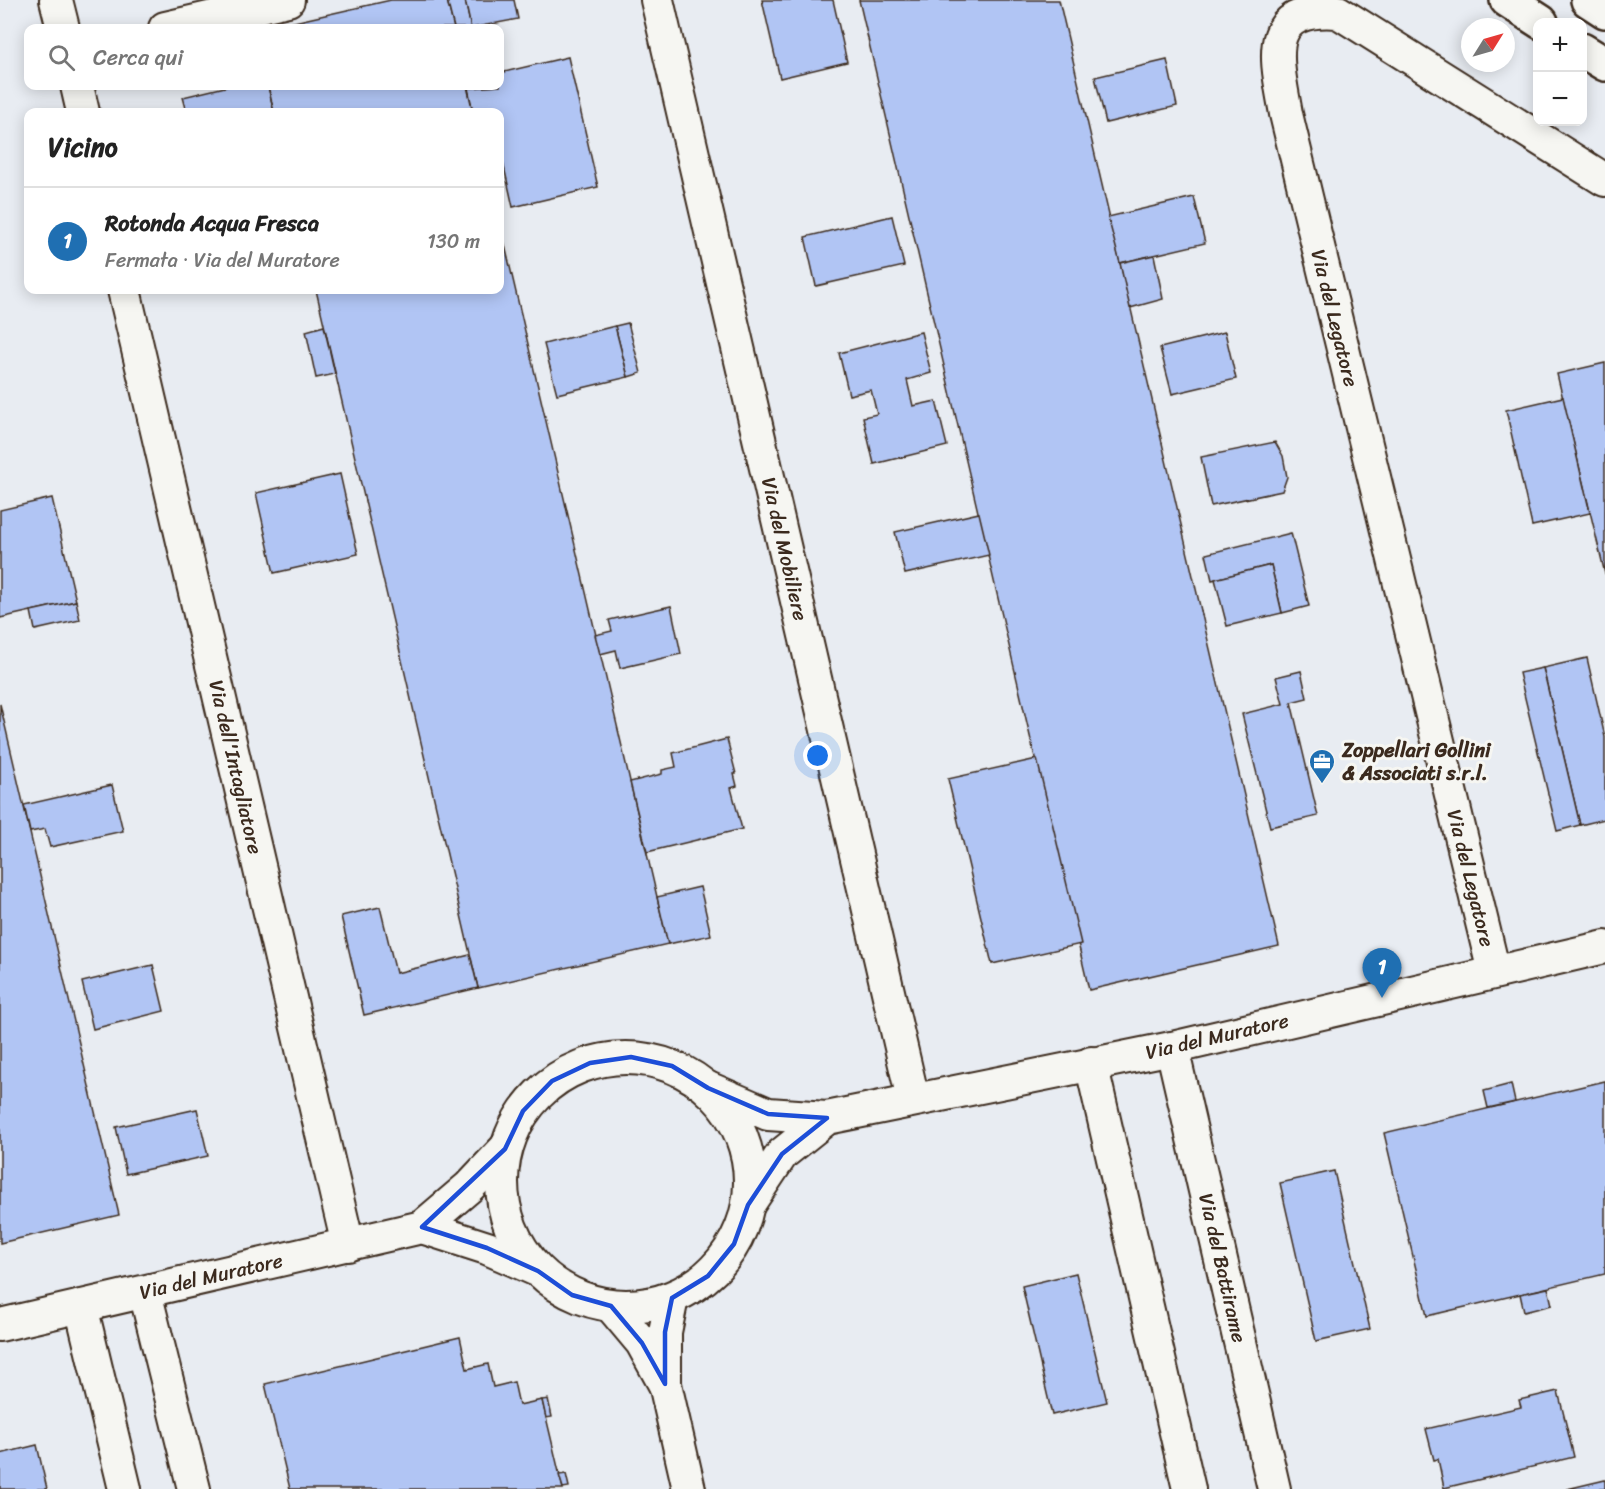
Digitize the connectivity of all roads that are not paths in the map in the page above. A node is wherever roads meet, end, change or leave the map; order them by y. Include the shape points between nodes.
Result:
1 (56, 0) edge
2 (288, 0) edge
3 (657, 0) edge
4 (1507, 0) edge
5 (1588, 0) edge
6 (1605, 11) edge
7 (1535, 18) edge
8 (62, 24) edge
9 (183, 24) edge
10 (1587, 53) edge
11 (1605, 64) edge
12 (78, 90) edge
13 (82, 108) edge
14 (1605, 180) edge
15 (125, 294) edge
16 (1605, 947) edge
17 (1494, 972) junction
18 (1172, 1048) junction
19 (1090, 1064) junction
20 (708, 1088) junction
21 (914, 1099) junction
22 (827, 1118) junction
23 (506, 1149) junction
24 (748, 1205) junction
25 (422, 1227) junction
26 (348, 1245) junction
27 (538, 1271) junction
28 (145, 1292) junction
29 (672, 1298) junction
30 (81, 1306) junction
31 (611, 1306) junction
32 (0, 1324) edge
33 (665, 1383) junction
34 (124, 1489) edge
35 (194, 1489) edge
36 (689, 1489) edge
37 (1189, 1489) edge
38 (1274, 1489) edge

1 - 8 street
2 - 9 street
3 - 21 street, Via del Mobiliere
4 - 7 main road
5 - 6 main road
10 - 11 main road
12 - 13 street
14 - 17 street, Via del Legatore via 1338,12 1316,10 1291,20 1280,35 1276,56 1286,114
15 - 26 street, Via dell'Intagliatore
16 - 17 street, Via del Muratore
17 - 18 street, Via del Muratore
18 - 19 street, Via del Muratore
18 - 38 street, Via del Battirame
19 - 21 street, Via del Muratore
19 - 37 street
20 - 22 street, Via del Muratore via 768,1114
20 - 23 street via 672,1066 641,1059 590,1063 552,1081 523,1111
20 - 24 street via 735,1122 749,1162
21 - 22 street, Via del Muratore
22 - 24 street, Via del Muratore via 782,1154
23 - 25 street, Via del Muratore via 470,1187
23 - 27 street via 501,1182 506,1215 518,1245
24 - 29 street via 734,1244 708,1276
25 - 26 street, Via del Muratore
25 - 27 street via 487,1248
26 - 28 street, Via del Muratore
27 - 31 street via 572,1295
28 - 30 street, Via del Muratore
28 - 35 street
29 - 31 street via 642,1306
29 - 33 street via 665,1332
30 - 32 street, Via del Muratore
30 - 34 street
31 - 33 street via 642,1343
33 - 36 street

